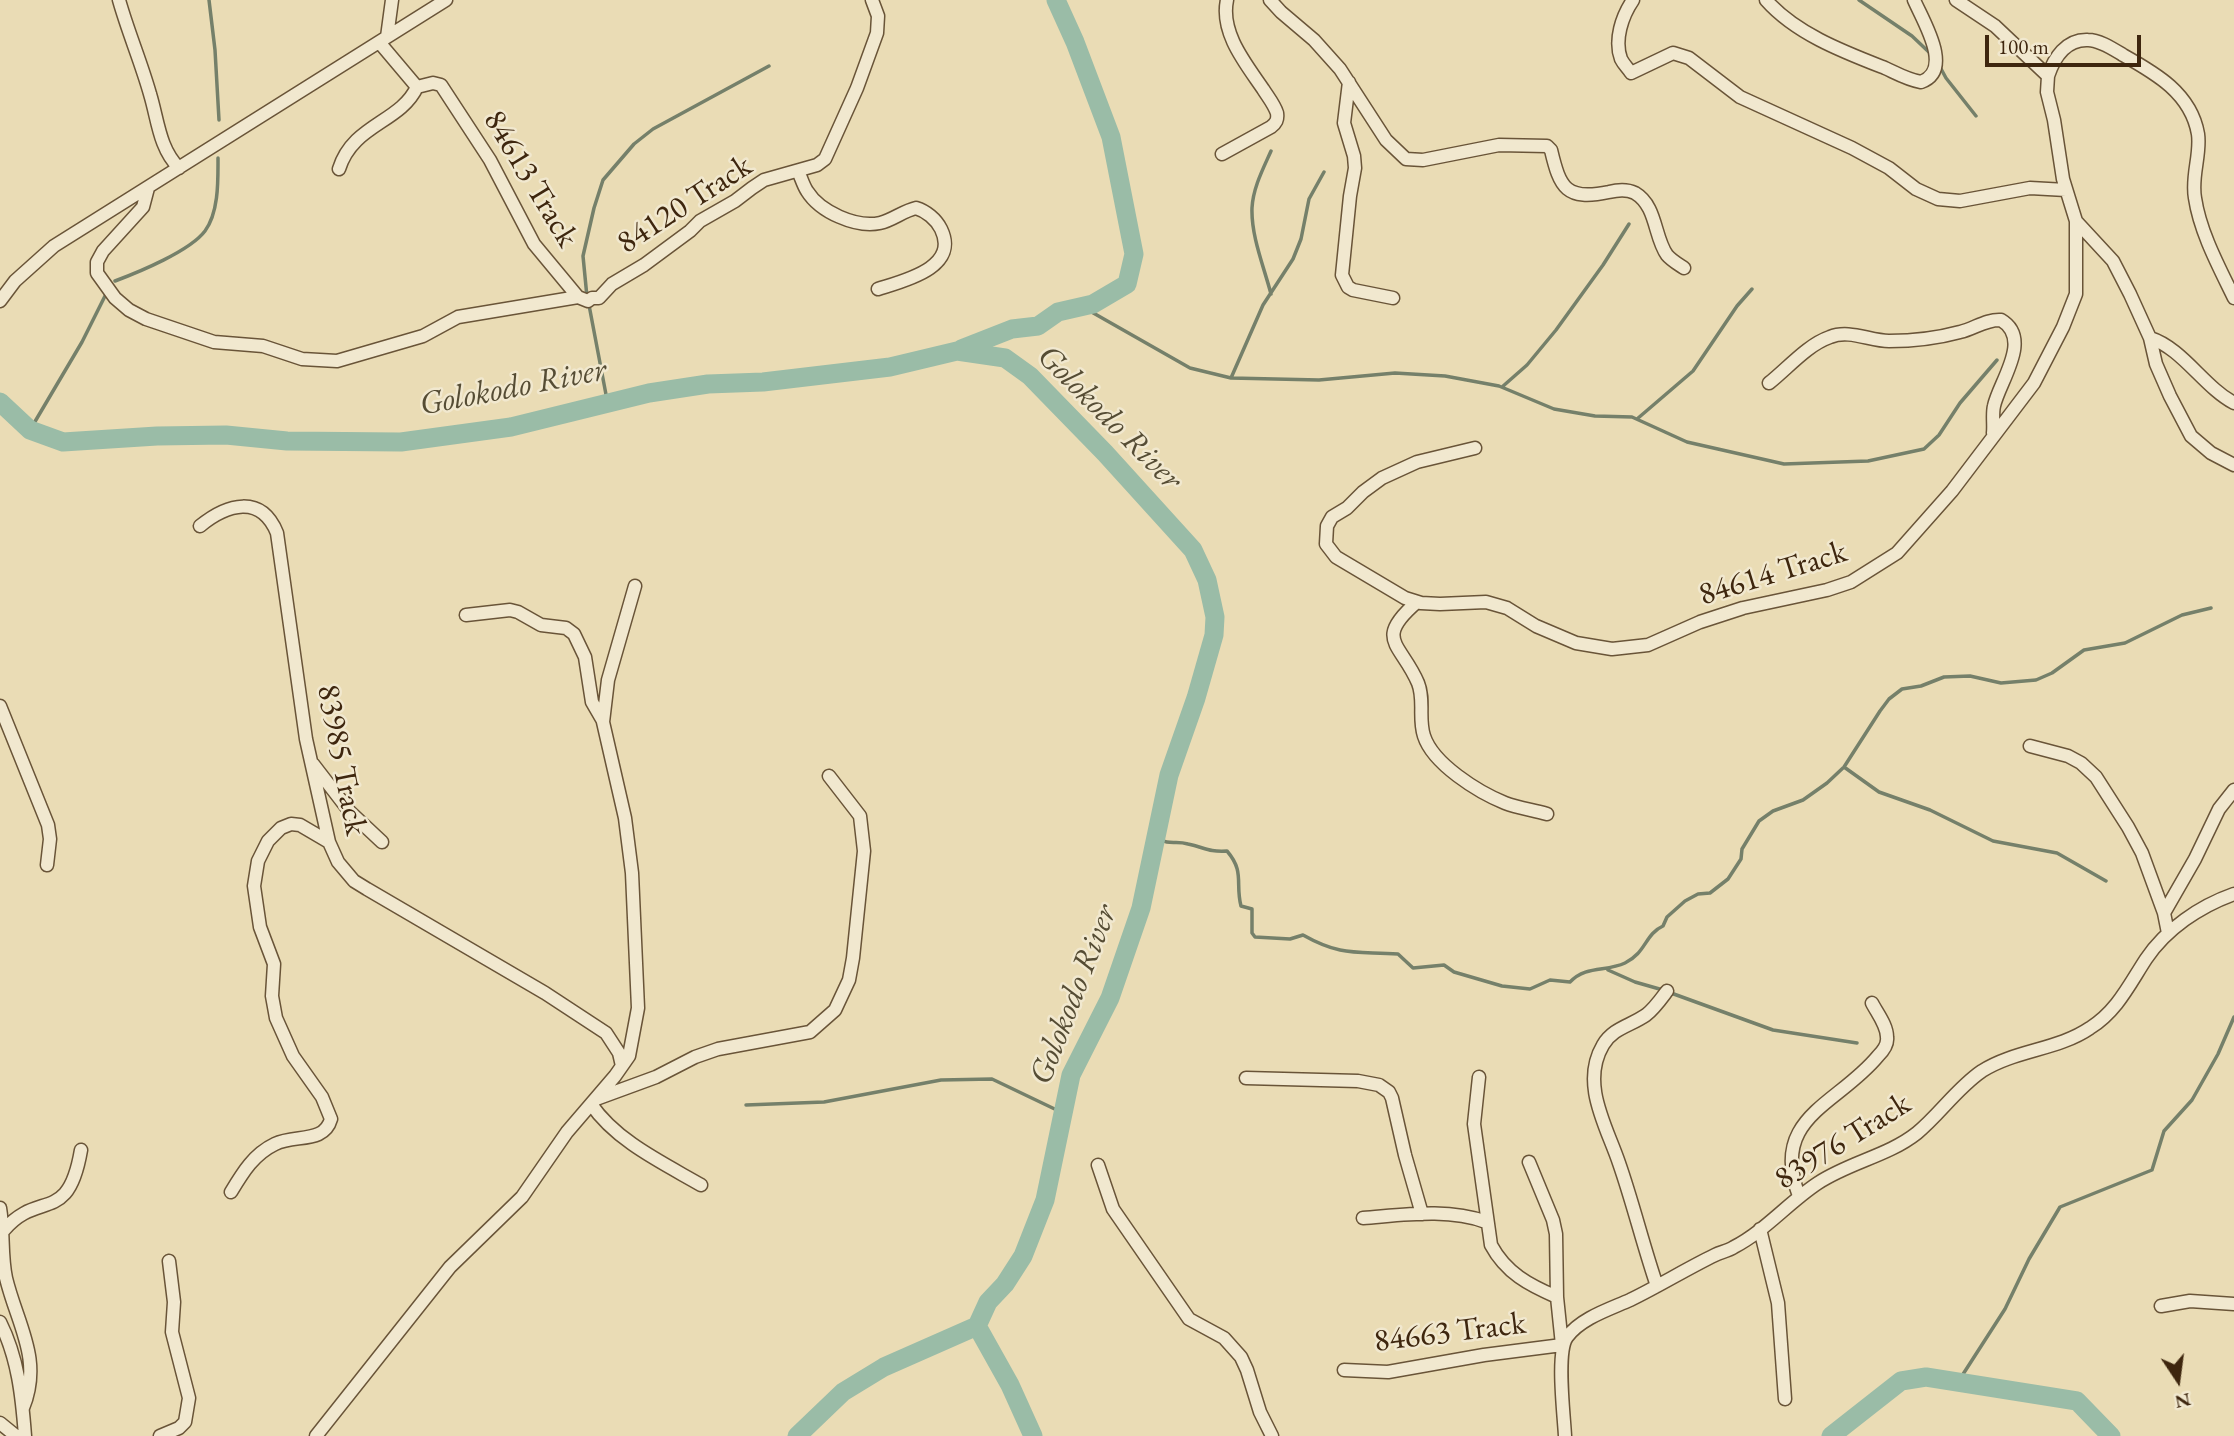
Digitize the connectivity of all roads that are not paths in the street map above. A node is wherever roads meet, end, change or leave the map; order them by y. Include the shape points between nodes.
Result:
1 (120, 0) edge
2 (392, 0) edge
3 (446, 0) edge
4 (872, 0) edge
5 (1227, 0) edge
6 (1270, 0) edge
7 (1633, 0) edge
8 (1766, 0) edge
9 (1914, 0) edge
10 (1956, 0) edge
11 (383, 39) junction
12 (2048, 76) junction
13 (1349, 82) junction
14 (416, 87) junction
15 (1223, 155) dead end
16 (179, 169) junction
17 (339, 169) dead end
18 (797, 171) junction
19 (148, 188) junction
20 (2066, 190) junction
21 (2076, 221) junction
22 (1684, 268) dead end
23 (0, 275) edge
24 (12, 284) junction
25 (878, 289) dead end
26 (578, 297) junction
27 (1393, 298) dead end
28 (2234, 298) edge
29 (0, 301) edge
30 (2150, 338) junction
31 (1769, 383) dead end
32 (2234, 403) edge
33 (1993, 433) junction
34 (1475, 448) dead end
35 (2234, 465) edge
36 (201, 526) dead end
37 (635, 586) dead end
38 (1417, 602) junction
39 (466, 615) dead end
40 (0, 706) edge
41 (603, 722) junction
42 (2030, 746) dead end
43 (311, 761) junction
44 (829, 776) dead end
45 (2234, 790) edge
46 (1547, 814) dead end
47 (329, 842) junction
48 (382, 842) dead end
49 (47, 865) dead end
50 (2234, 894) edge
51 (2164, 913) junction
52 (2168, 933) junction
53 (1667, 991) dead end
54 (1872, 1003) dead end
55 (622, 1066) junction
56 (1479, 1077) dead end
57 (1246, 1078) dead end
58 (594, 1102) junction
59 (81, 1150) dead end
60 (1529, 1162) dead end
61 (1098, 1165) dead end
62 (701, 1185) dead end
63 (232, 1192) dead end
64 (1799, 1196) junction
65 (0, 1208) edge
66 (1422, 1214) junction
67 (1363, 1218) dead end
68 (1486, 1222) junction
69 (1760, 1229) junction
70 (4, 1230) junction
71 (169, 1261) dead end
72 (1657, 1286) junction
73 (1557, 1297) junction
74 (2234, 1304) edge
75 (2161, 1306) dead end
76 (0, 1322) edge
77 (1562, 1345) junction
78 (1344, 1370) dead end
79 (1786, 1399) dead end
80 (23, 1408) junction
81 (0, 1423) edge
82 (16, 1436) edge
83 (25, 1436) edge
84 (160, 1436) edge
85 (316, 1436) edge
86 (1272, 1436) edge
87 (1566, 1436) edge

1 - 16 street via 165,148
2 - 11 street
3 - 11 street
4 - 18 street, 84120 Track via 878,16 877,33 830,150 817,165
5 - 15 street via 1230,34 1277,117 1271,127
6 - 13 street via 1314,40
7 - 20 street via 1619,37 1622,60 1631,73 1680,54 1740,97 1852,148 1938,199 1960,201 2030,188
8 - 9 street via 1824,42 1921,82 1930,77 1937,60
10 - 12 street via 1996,26
11 - 14 street
11 - 16 street
12 - 20 street
12 - 28 street via 2053,60 2069,45 2095,41 2158,75 2180,95 2197,133 2195,200
13 - 22 street via 1386,140 1406,159 1423,160 1499,145 1545,146 1551,150 1560,183 1569,191 1637,194 1648,208 1667,255
13 - 27 street via 1344,123 1355,168 1342,275 1353,290
14 - 17 street via 405,105 350,146
14 - 26 street, 84613 Track via 441,85 490,160 534,244
16 - 19 street
18 - 25 street via 819,205 840,216 874,224 916,208 938,224 944,238 938,262 921,274
18 - 26 street, 84120 Track via 764,180 700,221 599,298 587,301
19 - 24 street via 54,246
19 - 26 street, 84120 Track via 143,207 103,251 97,273 130,310 214,342 263,346 302,359 337,362 423,337 458,317
20 - 21 street
21 - 30 street via 2113,261
21 - 33 street, 84614 Track via 2076,294 2068,316 2034,383
23 - 24 street
24 - 29 street
30 - 32 street via 2169,346
30 - 35 street via 2161,374 2191,436
31 - 33 street via 1830,337 1889,341 1940,336 2001,320 2011,331 2013,352 1994,405
33 - 38 street, 84614 Track via 1952,491 1897,553 1864,575 1828,590 1743,608 1637,648 1576,643 1486,602
34 - 38 street, 84614 Track via 1417,463 1382,478 1327,526 1326,544 1336,557
36 - 43 street, 83985 Track via 230,506 254,509 272,520
37 - 41 street via 608,680
38 - 46 street via 1402,616 1392,637 1420,691 1427,744 1457,775 1479,789 1505,803
39 - 41 street via 510,610 574,634 585,657 592,702
40 - 49 street via 48,825
41 - 55 street via 625,818 636,931 638,1007 629,1056
42 - 51 street via 2068,756 2096,777 2142,853
43 - 47 street, 83985 Track
43 - 48 street via 350,811
44 - 58 street via 860,816 864,851 849,979 835,1010 810,1032 718,1049
45 - 51 street via 2219,808
47 - 55 street, 83985 Track via 354,881 607,1033
47 - 63 street via 300,825 281,828 258,862 254,887 260,927 274,964 276,1018 293,1056 322,1097 331,1119 329,1127 323,1133 289,1139 267,1149 253,1160
50 - 52 street, 83976 Track
51 - 52 street
52 - 64 street, 83976 Track via 2108,1015 2088,1030 1982,1072 1902,1144 1851,1164
53 - 72 street via 1645,1015 1612,1033 1596,1062 1595,1087 1597,1107
54 - 64 street via 1885,1027 1886,1045 1868,1068 1799,1130 1791,1164
55 - 58 street
56 - 68 street via 1474,1124
57 - 66 street via 1358,1081 1385,1088 1392,1098
58 - 62 street via 610,1128
58 - 85 street via 567,1132 523,1197 450,1267
59 - 70 street via 66,1195 19,1216
60 - 73 street via 1556,1234
61 - 86 street via 1113,1209 1189,1320 1224,1338 1236,1350
64 - 69 street, 83976 Track
65 - 70 street
66 - 67 street
66 - 68 street via 1462,1215
68 - 73 street via 1498,1259 1532,1286
69 - 72 street, 83976 Track
69 - 79 street via 1778,1303
70 - 80 street via 6,1276 30,1359 30,1390
71 - 84 street via 172,1332 189,1398 185,1422
72 - 77 street, 83976 Track via 1596,1315
73 - 77 street
74 - 75 street via 2190,1301
76 - 80 street via 12,1349
77 - 78 street, 84663 Track via 1388,1372
77 - 87 street
80 - 83 street
81 - 82 street

